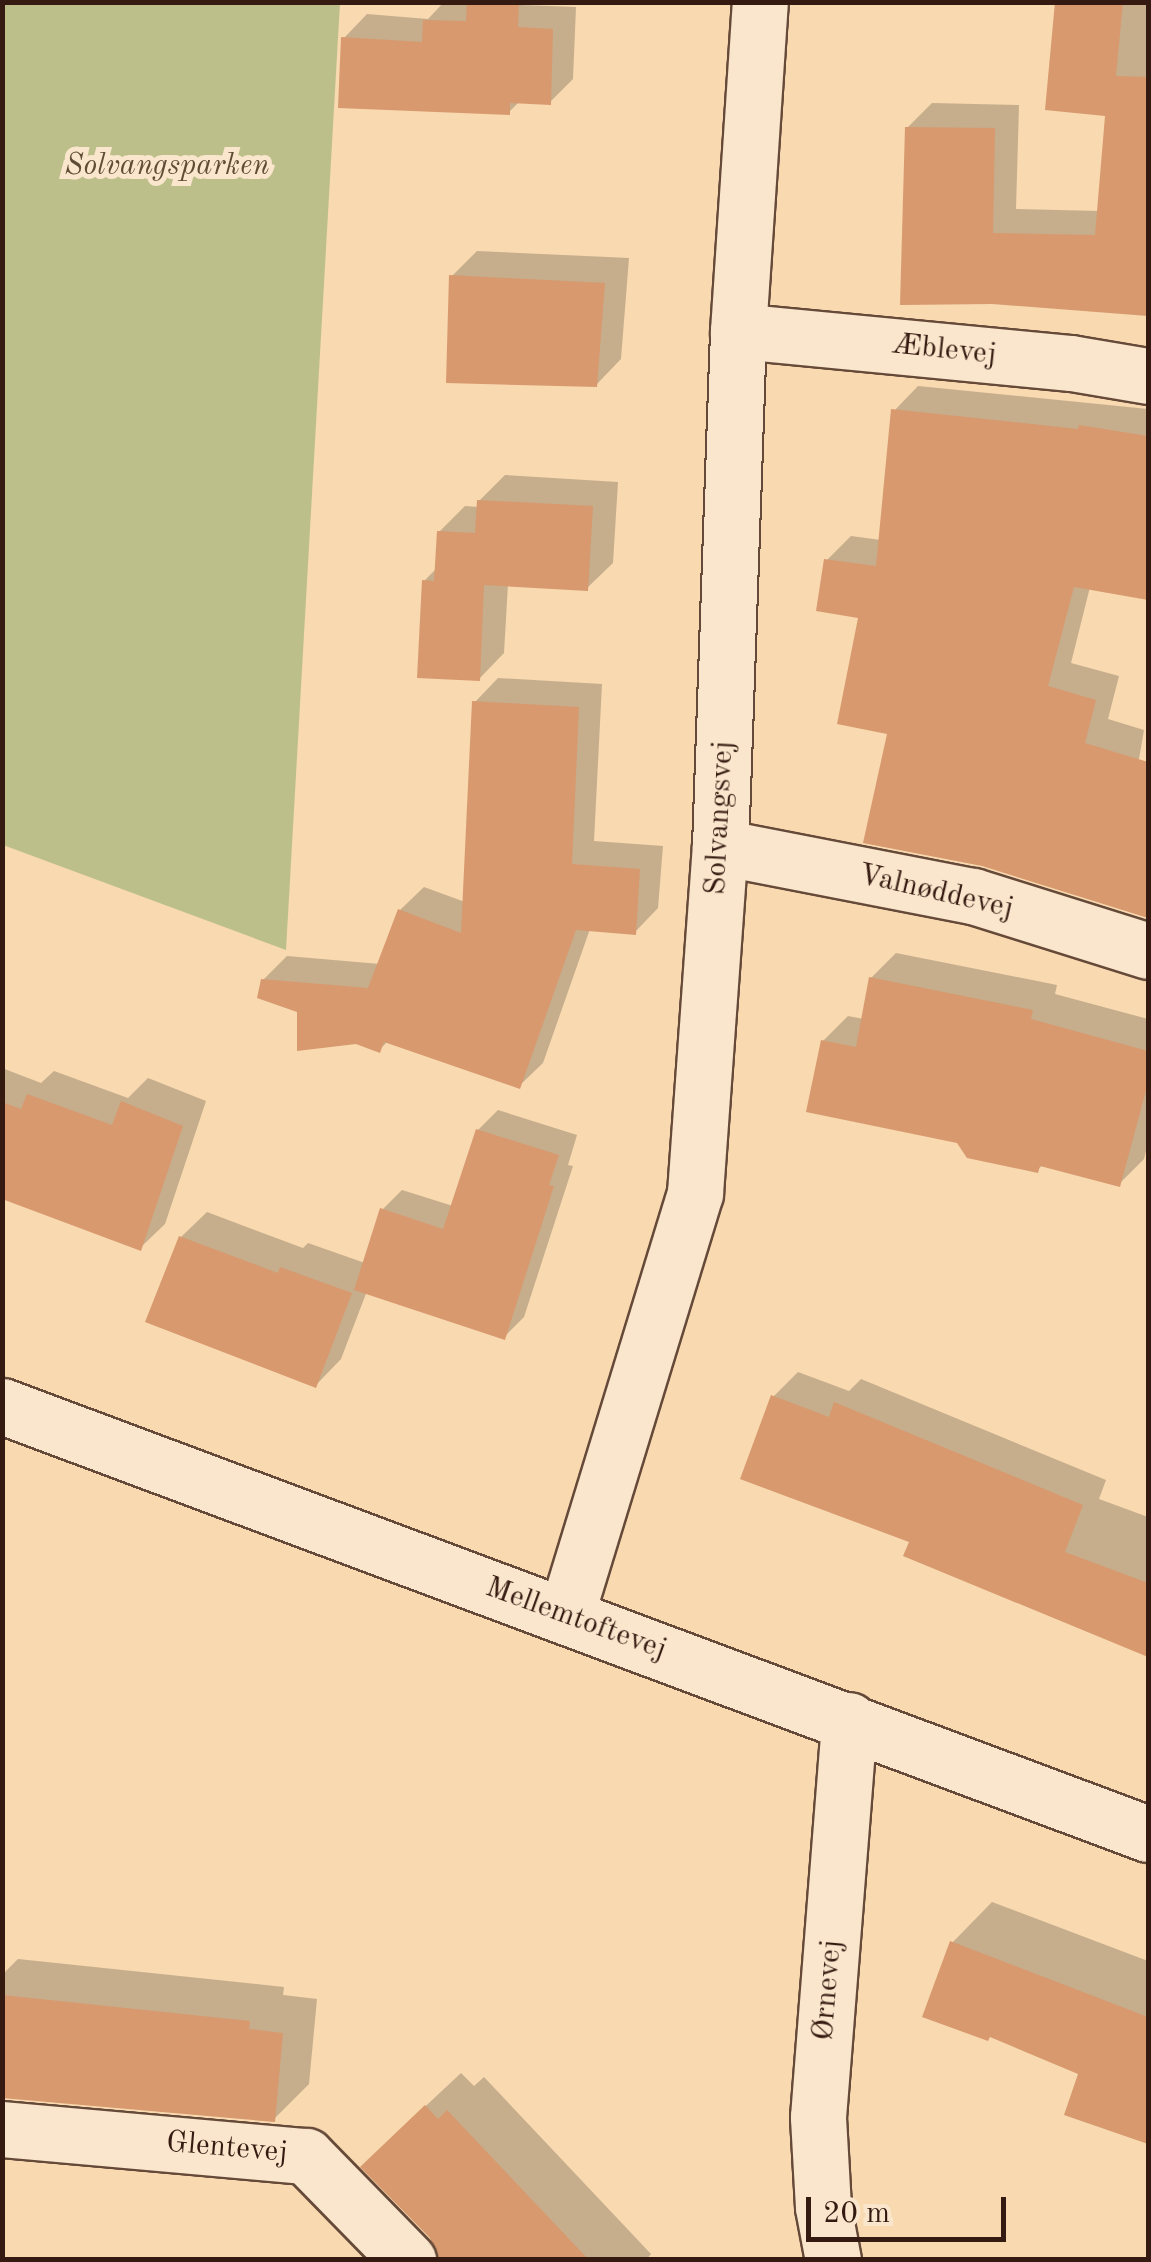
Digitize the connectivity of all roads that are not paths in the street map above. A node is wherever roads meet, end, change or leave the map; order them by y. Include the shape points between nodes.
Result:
1 (760, 2) edge
2 (738, 331) junction
3 (1148, 376) edge
4 (720, 847) junction
5 (1148, 951) edge
6 (2, 1406) edge
7 (566, 1615) junction
8 (850, 1720) junction
9 (1148, 1834) edge
10 (2, 2128) edge
11 (408, 2260) edge
12 (833, 2260) edge

1 - 2 street, Solvangsvej
2 - 3 street, Æblevej
2 - 4 street, Solvangsvej
4 - 5 street, Valnøddevej via 972,896
4 - 7 street, Solvangsvej via 695,1193
6 - 7 street, Mellemtoftevej
7 - 8 street, Mellemtoftevej
8 - 9 street, Mellemtoftevej
8 - 12 street, Ørnevej via 818,2118
10 - 11 street, Glentevej via 306,2156

